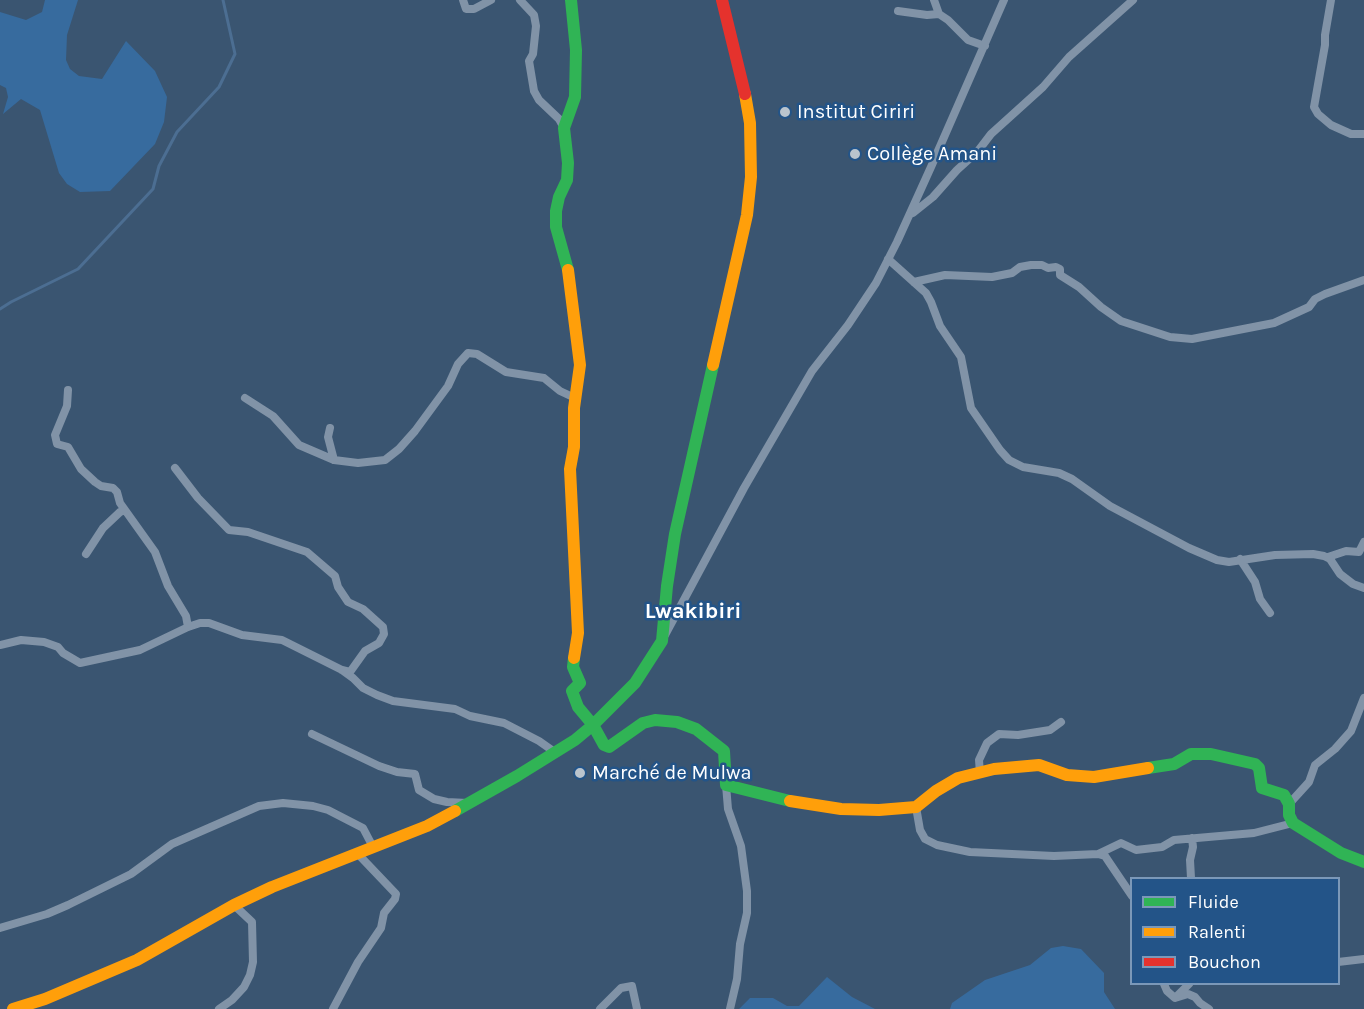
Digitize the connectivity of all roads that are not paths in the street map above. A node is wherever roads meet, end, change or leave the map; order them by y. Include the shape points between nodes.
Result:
1 (463, 0) edge
2 (491, 0) edge
3 (520, 0) edge
4 (572, 0) edge
5 (722, 0) edge
6 (934, 0) edge
7 (1004, 0) edge
8 (1133, 0) edge
9 (1331, 0) edge
10 (898, 11) dead end
11 (939, 14) junction
12 (985, 46) junction
13 (564, 128) junction
14 (1364, 134) edge
15 (908, 218) junction
16 (888, 259) junction
17 (1364, 280) edge
18 (914, 282) junction
19 (68, 390) dead end
20 (244, 398) dead end
21 (575, 398) junction
22 (330, 428) dead end
23 (334, 460) junction
24 (175, 468) dead end
25 (126, 510) junction
26 (1364, 542) edge
27 (86, 554) dead end
28 (1328, 557) junction
29 (1240, 559) junction
30 (1364, 588) edge
31 (1270, 614) dead end
32 (188, 627) junction
33 (662, 641) junction
34 (0, 645) edge
35 (342, 670) junction
36 (1364, 698) edge
37 (1061, 722) dead end
38 (593, 725) junction
39 (312, 734) dead end
40 (556, 753) junction
41 (980, 773) junction
42 (726, 785) junction
43 (468, 804) junction
44 (1289, 804) junction
45 (916, 807) junction
46 (1293, 824) junction
47 (1192, 838) junction
48 (373, 847) junction
49 (357, 853) junction
50 (1098, 854) junction
51 (1364, 862) edge
52 (1191, 877) edge
53 (1130, 894) edge
54 (234, 905) junction
55 (0, 928) edge
56 (1364, 959) edge
57 (1340, 962) edge
58 (1164, 985) edge
59 (1188, 985) edge
60 (1175, 998) junction
61 (13, 1009) edge
62 (219, 1009) edge
63 (333, 1009) edge
64 (600, 1009) edge
65 (638, 1009) edge
66 (730, 1009) edge
67 (1209, 1009) edge

1 - 2 street via 466,9 474,9
3 - 13 street via 534,15 536,26 529,61 534,91
4 - 13 street via 575,97
5 - 33 street via 749,115 751,177 735,272 675,534
6 - 11 street
7 - 12 street
8 - 15 street via 1069,57
9 - 14 street via 1314,107 1331,125 1351,134
10 - 11 street
11 - 12 street via 968,40
12 - 15 street
13 - 21 street via 567,180 556,212 556,227 575,312 580,364
15 - 16 street
16 - 18 street
16 - 33 street via 863,303 812,371
17 - 18 street via 1325,294 1309,307 1274,322 1192,339 1170,337 1121,321 1060,275 1056,267 1031,265 992,277 945,275
18 - 29 street via 931,302 940,326 962,357 971,408 1009,460 1072,479 1110,506 1205,556 1229,562
19 - 25 street via 67,406 55,435 57,444 68,447 81,469 95,482 113,488
20 - 23 street via 273,416 299,446
21 - 23 street via 544,378 506,372 477,354 468,353 448,386 399,449 385,460
21 - 38 street via 570,497 578,633 573,667 580,683 572,691 578,707
22 - 23 street via 327,437
24 - 35 street via 229,530 248,532 307,552 335,576 348,602 363,609 383,627 379,643 365,651 350,672
25 - 27 street via 103,528
25 - 32 street via 155,552
26 - 28 street via 1359,552 1346,551
28 - 29 street via 1313,554
28 - 30 street via 1340,574
29 - 31 street
32 - 34 street via 140,650 80,663 44,642 21,640
32 - 35 street via 209,623 242,635 282,640
33 - 38 street via 635,683
35 - 40 street via 377,695 393,701 455,709 504,723
36 - 44 street via 1351,731 1315,765 1309,782
37 - 41 street via 1050,730 999,734 987,743 979,760
38 - 40 street
38 - 42 street via 607,747 650,721 677,722 696,729 724,751
39 - 43 street via 379,766 415,774 419,790 434,799
40 - 43 street
41 - 44 street via 1039,765 1067,775 1094,777 1174,764 1199,752 1255,764 1260,785 1284,795
41 - 45 street via 946,784
42 - 45 street via 841,809
42 - 66 street via 747,891 747,913
43 - 48 street via 427,826
44 - 46 street
45 - 50 street via 920,830 925,839 937,845 970,852
46 - 47 street via 1254,834
46 - 51 street via 1334,850
47 - 50 street via 1136,850 1121,843
47 - 52 street
48 - 49 street
48 - 55 street via 363,828 328,810 283,803 259,806 172,844 131,874 68,905
49 - 54 street
49 - 63 street via 396,894 384,913 381,928
50 - 53 street via 1105,856
54 - 61 street via 137,960
54 - 62 street via 252,922 253,962 244,987
56 - 57 street
58 - 60 street
59 - 60 street
60 - 67 street via 1188,994
64 - 65 street via 621,988 632,986

